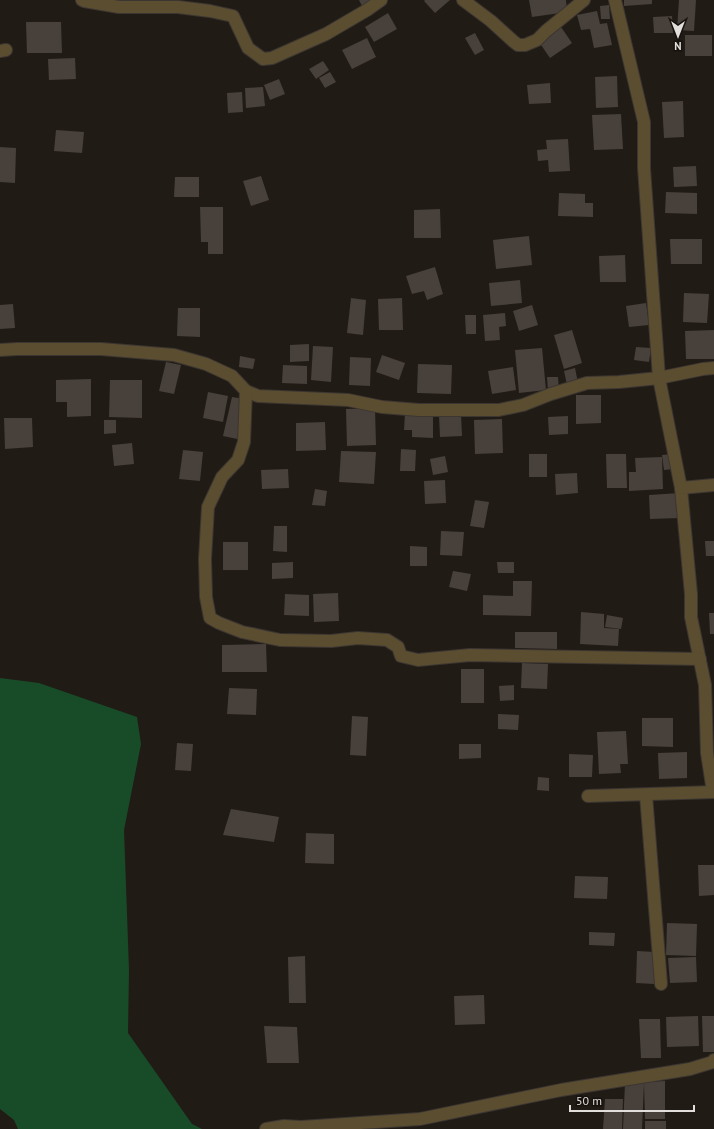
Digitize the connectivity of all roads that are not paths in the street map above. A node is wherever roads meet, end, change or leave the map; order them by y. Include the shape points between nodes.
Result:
1 (82, 0) edge
2 (381, 0) edge
3 (463, 0) edge
4 (584, 0) edge
5 (614, 0) edge
6 (0, 350) edge
7 (714, 368) edge
8 (659, 378) junction
9 (246, 391) junction
10 (714, 485) edge
11 (682, 488) junction
12 (700, 659) junction
13 (713, 792) edge
14 (646, 795) junction
15 (588, 796) dead end
16 (661, 984) dead end
17 (714, 1060) edge
18 (266, 1129) edge

1 - 2 street via 119,7 178,8 233,16 248,48 263,59 272,58 326,34
3 - 4 street via 518,45 537,40
5 - 8 street via 644,122 644,168
6 - 9 street via 101,349 174,355 206,364 232,376
7 - 8 street
8 - 9 street via 587,383 499,410 419,410 382,407 348,400 258,396
8 - 11 street
9 - 12 street via 244,442 238,460 222,477 208,507 205,559 206,598 210,618 242,632 280,640 387,640 398,647 400,656 418,660 470,655
10 - 11 street
11 - 12 street via 691,617
12 - 13 street via 705,685 707,753
13 - 14 street
14 - 15 street
14 - 16 street
17 - 18 street via 690,1069 561,1090 420,1119

